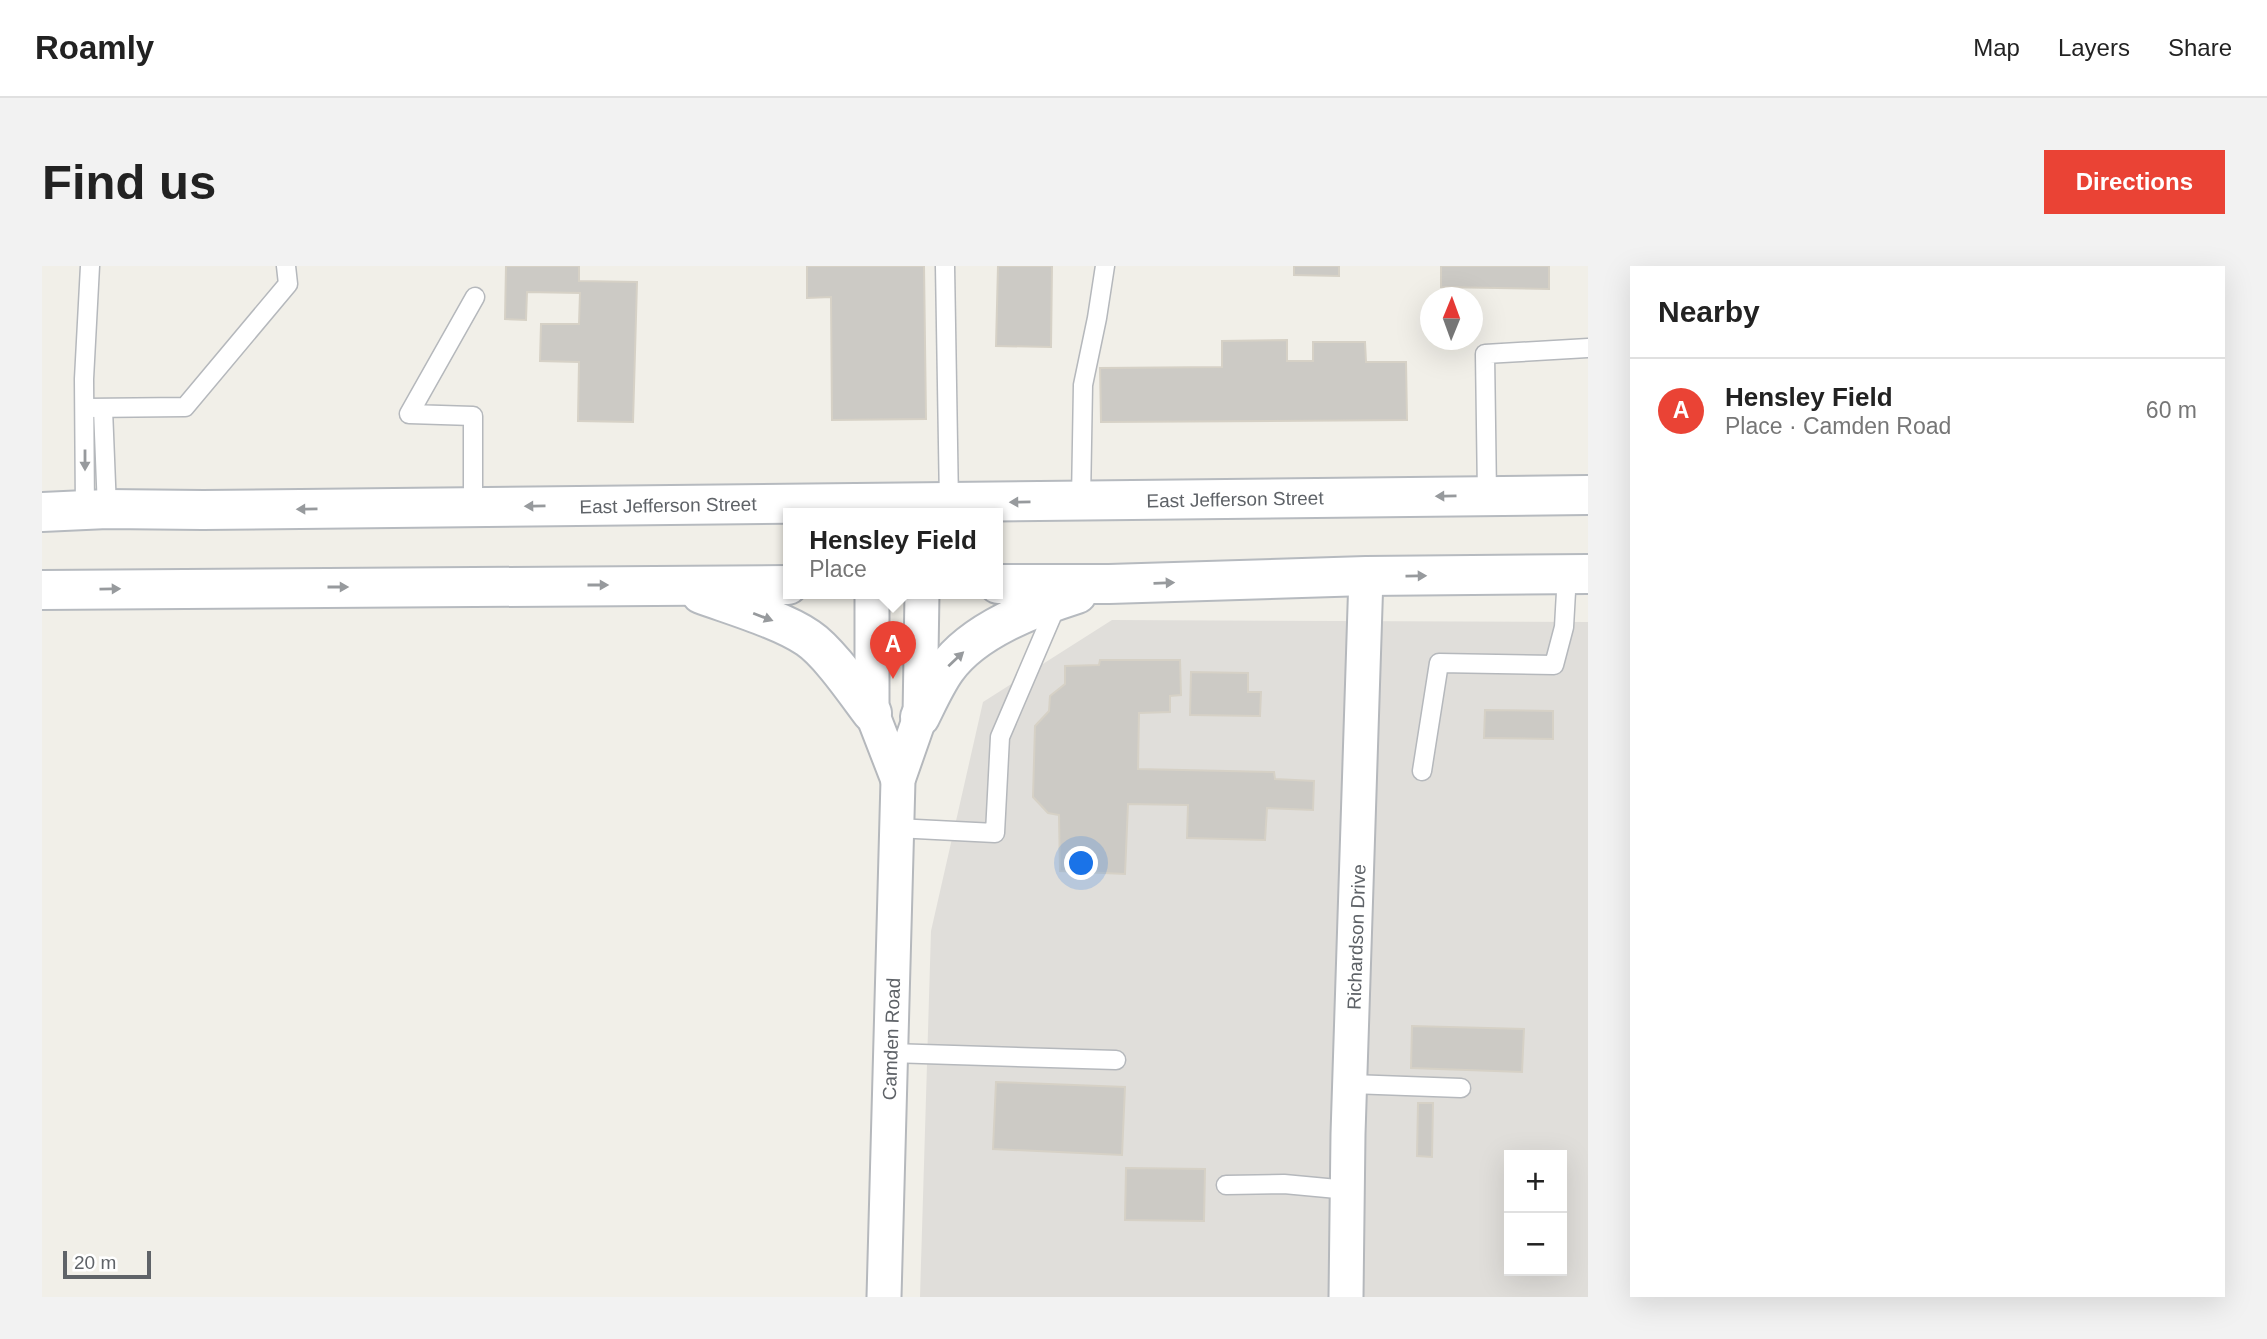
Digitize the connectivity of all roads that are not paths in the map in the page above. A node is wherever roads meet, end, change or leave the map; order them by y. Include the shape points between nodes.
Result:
1 (90, 266) edge
2 (286, 266) edge
3 (945, 266) edge
4 (1105, 266) edge
5 (475, 297) dead end
6 (1588, 348) edge
7 (94, 409) junction
8 (1487, 495) junction
9 (1588, 495) edge
10 (1081, 500) junction
11 (931, 506) edge
12 (473, 507) junction
13 (872, 508) edge
14 (96, 510) junction
15 (42, 512) edge
16 (1578, 574) edge
17 (1366, 576) junction
18 (1003, 584) edge
19 (1109, 584) junction
20 (676, 585) junction
21 (783, 585) edge
22 (42, 590) edge
23 (872, 599) edge
24 (922, 599) edge
25 (1058, 600) junction
26 (872, 713) junction
27 (920, 717) junction
28 (1422, 771) dead end
29 (898, 780) junction
30 (896, 828) junction
31 (890, 1053) junction
32 (1116, 1060) dead end
33 (1351, 1084) junction
34 (1461, 1088) dead end
35 (1226, 1185) dead end
36 (1348, 1190) junction
37 (884, 1297) edge
38 (1346, 1297) edge

1 - 7 lane via 84,379
2 - 7 lane via 288,284 185,407
3 - 11 lane
4 - 10 lane via 1083,385
5 - 12 lane via 409,414 473,416
6 - 8 lane via 1485,354
7 - 14 lane
8 - 9 main road, East Jefferson Street
8 -> 10 main road, East Jefferson Street
10 -> 11 main road, East Jefferson Street
11 - 13 main road, East Jefferson Street
13 -> 12 main road, East Jefferson Street
12 -> 14 main road, East Jefferson Street
14 - 15 main road, East Jefferson Street
17 -> 16 main road
16 - 28 lane via 1554,665 1439,663
19 -> 17 main road
17 - 33 street, Richardson Drive
18 - 19 main road
19 - 25 main road
20 - 21 main road
22 -> 20 main road
20 -> 26 main road via 809,638
23 - 26 street, Camden Road
24 - 27 street, Camden Road
27 -> 25 main road via 947,668 985,632
25 - 30 lane via 1000,737 995,833
26 - 29 street, Camden Road
27 - 29 street, Camden Road
29 - 30 street, Camden Road
30 - 31 street, Camden Road
31 - 32 lane
31 - 37 street, Camden Road
33 - 34 lane
33 - 36 street, Richardson Drive
35 - 36 lane
36 - 38 street, Richardson Drive

